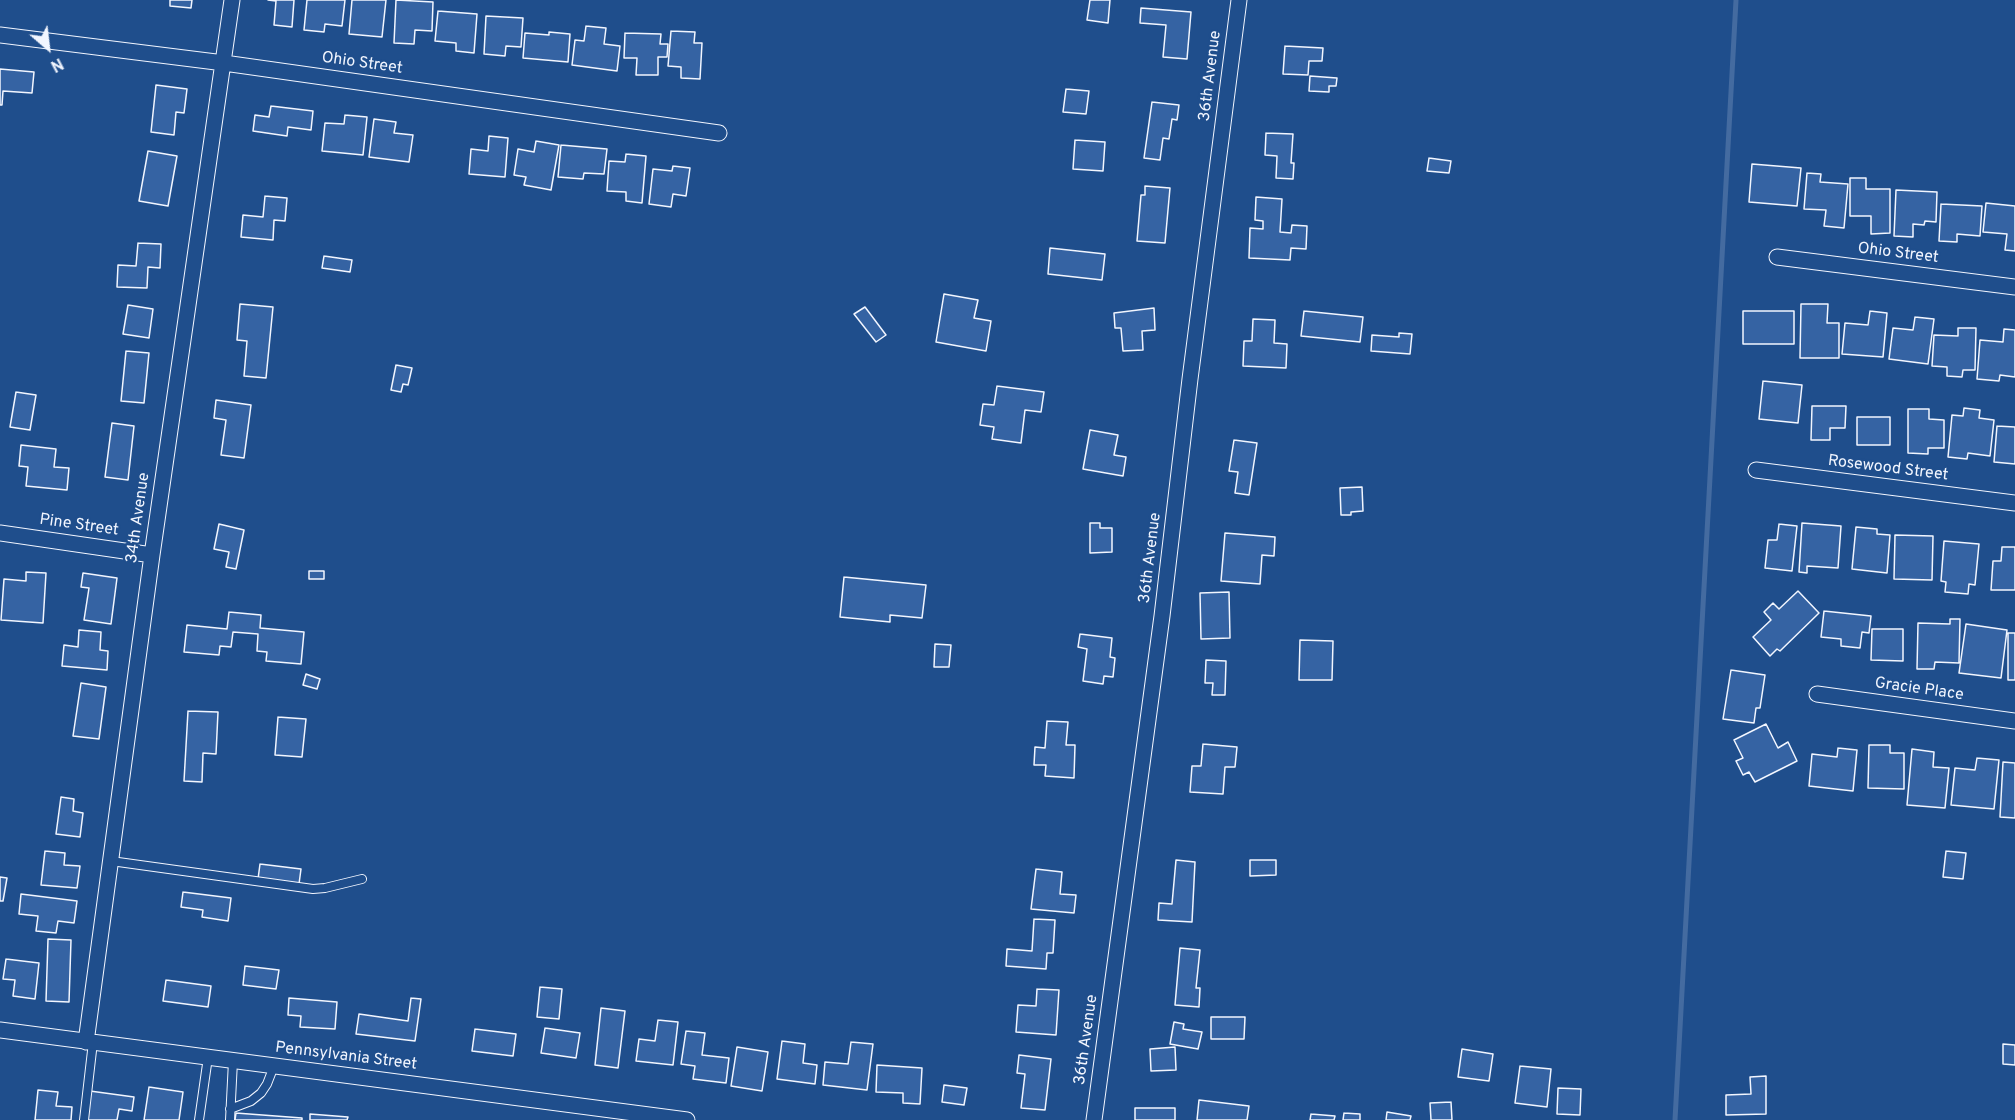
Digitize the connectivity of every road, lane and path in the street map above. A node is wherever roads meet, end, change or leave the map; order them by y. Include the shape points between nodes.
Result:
1 (232, 0) edge
2 (1239, 0) edge
3 (0, 34) edge
4 (224, 63) junction
5 (719, 133) dead end
6 (1777, 257) dead end
7 (2015, 287) edge
8 (1756, 470) dead end
9 (2015, 503) edge
10 (0, 533) edge
11 (152, 555) junction
12 (1817, 694) dead end
13 (2015, 721) edge
14 (111, 861) junction
15 (362, 879) dead end
16 (0, 1030) edge
17 (89, 1042) junction
18 (208, 1058) junction
19 (233, 1061) junction
20 (274, 1066) junction
21 (230, 1109) junction
22 (84, 1120) edge
23 (199, 1120) edge
24 (230, 1120) edge
25 (687, 1120) edge
26 (1094, 1120) edge

1 - 4 street, 34th Avenue
2 - 26 street, 36th Avenue via 1161,628
3 - 4 street, Ohio Street
4 - 5 street, Ohio Street
4 - 11 street, 34th Avenue
6 - 7 street, Ohio Street
8 - 9 street, Rosewood Street
10 - 11 street, Pine Street
11 - 14 street, 34th Avenue
12 - 13 street, Gracie Place
14 - 15 lane via 313,889
14 - 17 street, 34th Avenue
16 - 17 street, Pennsylvania Street
17 - 18 street, Pennsylvania Street
17 - 22 lane
18 - 19 street, Pennsylvania Street
18 - 23 lane
19 - 20 street, Pennsylvania Street
19 - 21 lane
20 - 21 lane via 261,1093
20 - 25 street, Pennsylvania Street
21 - 24 lane

